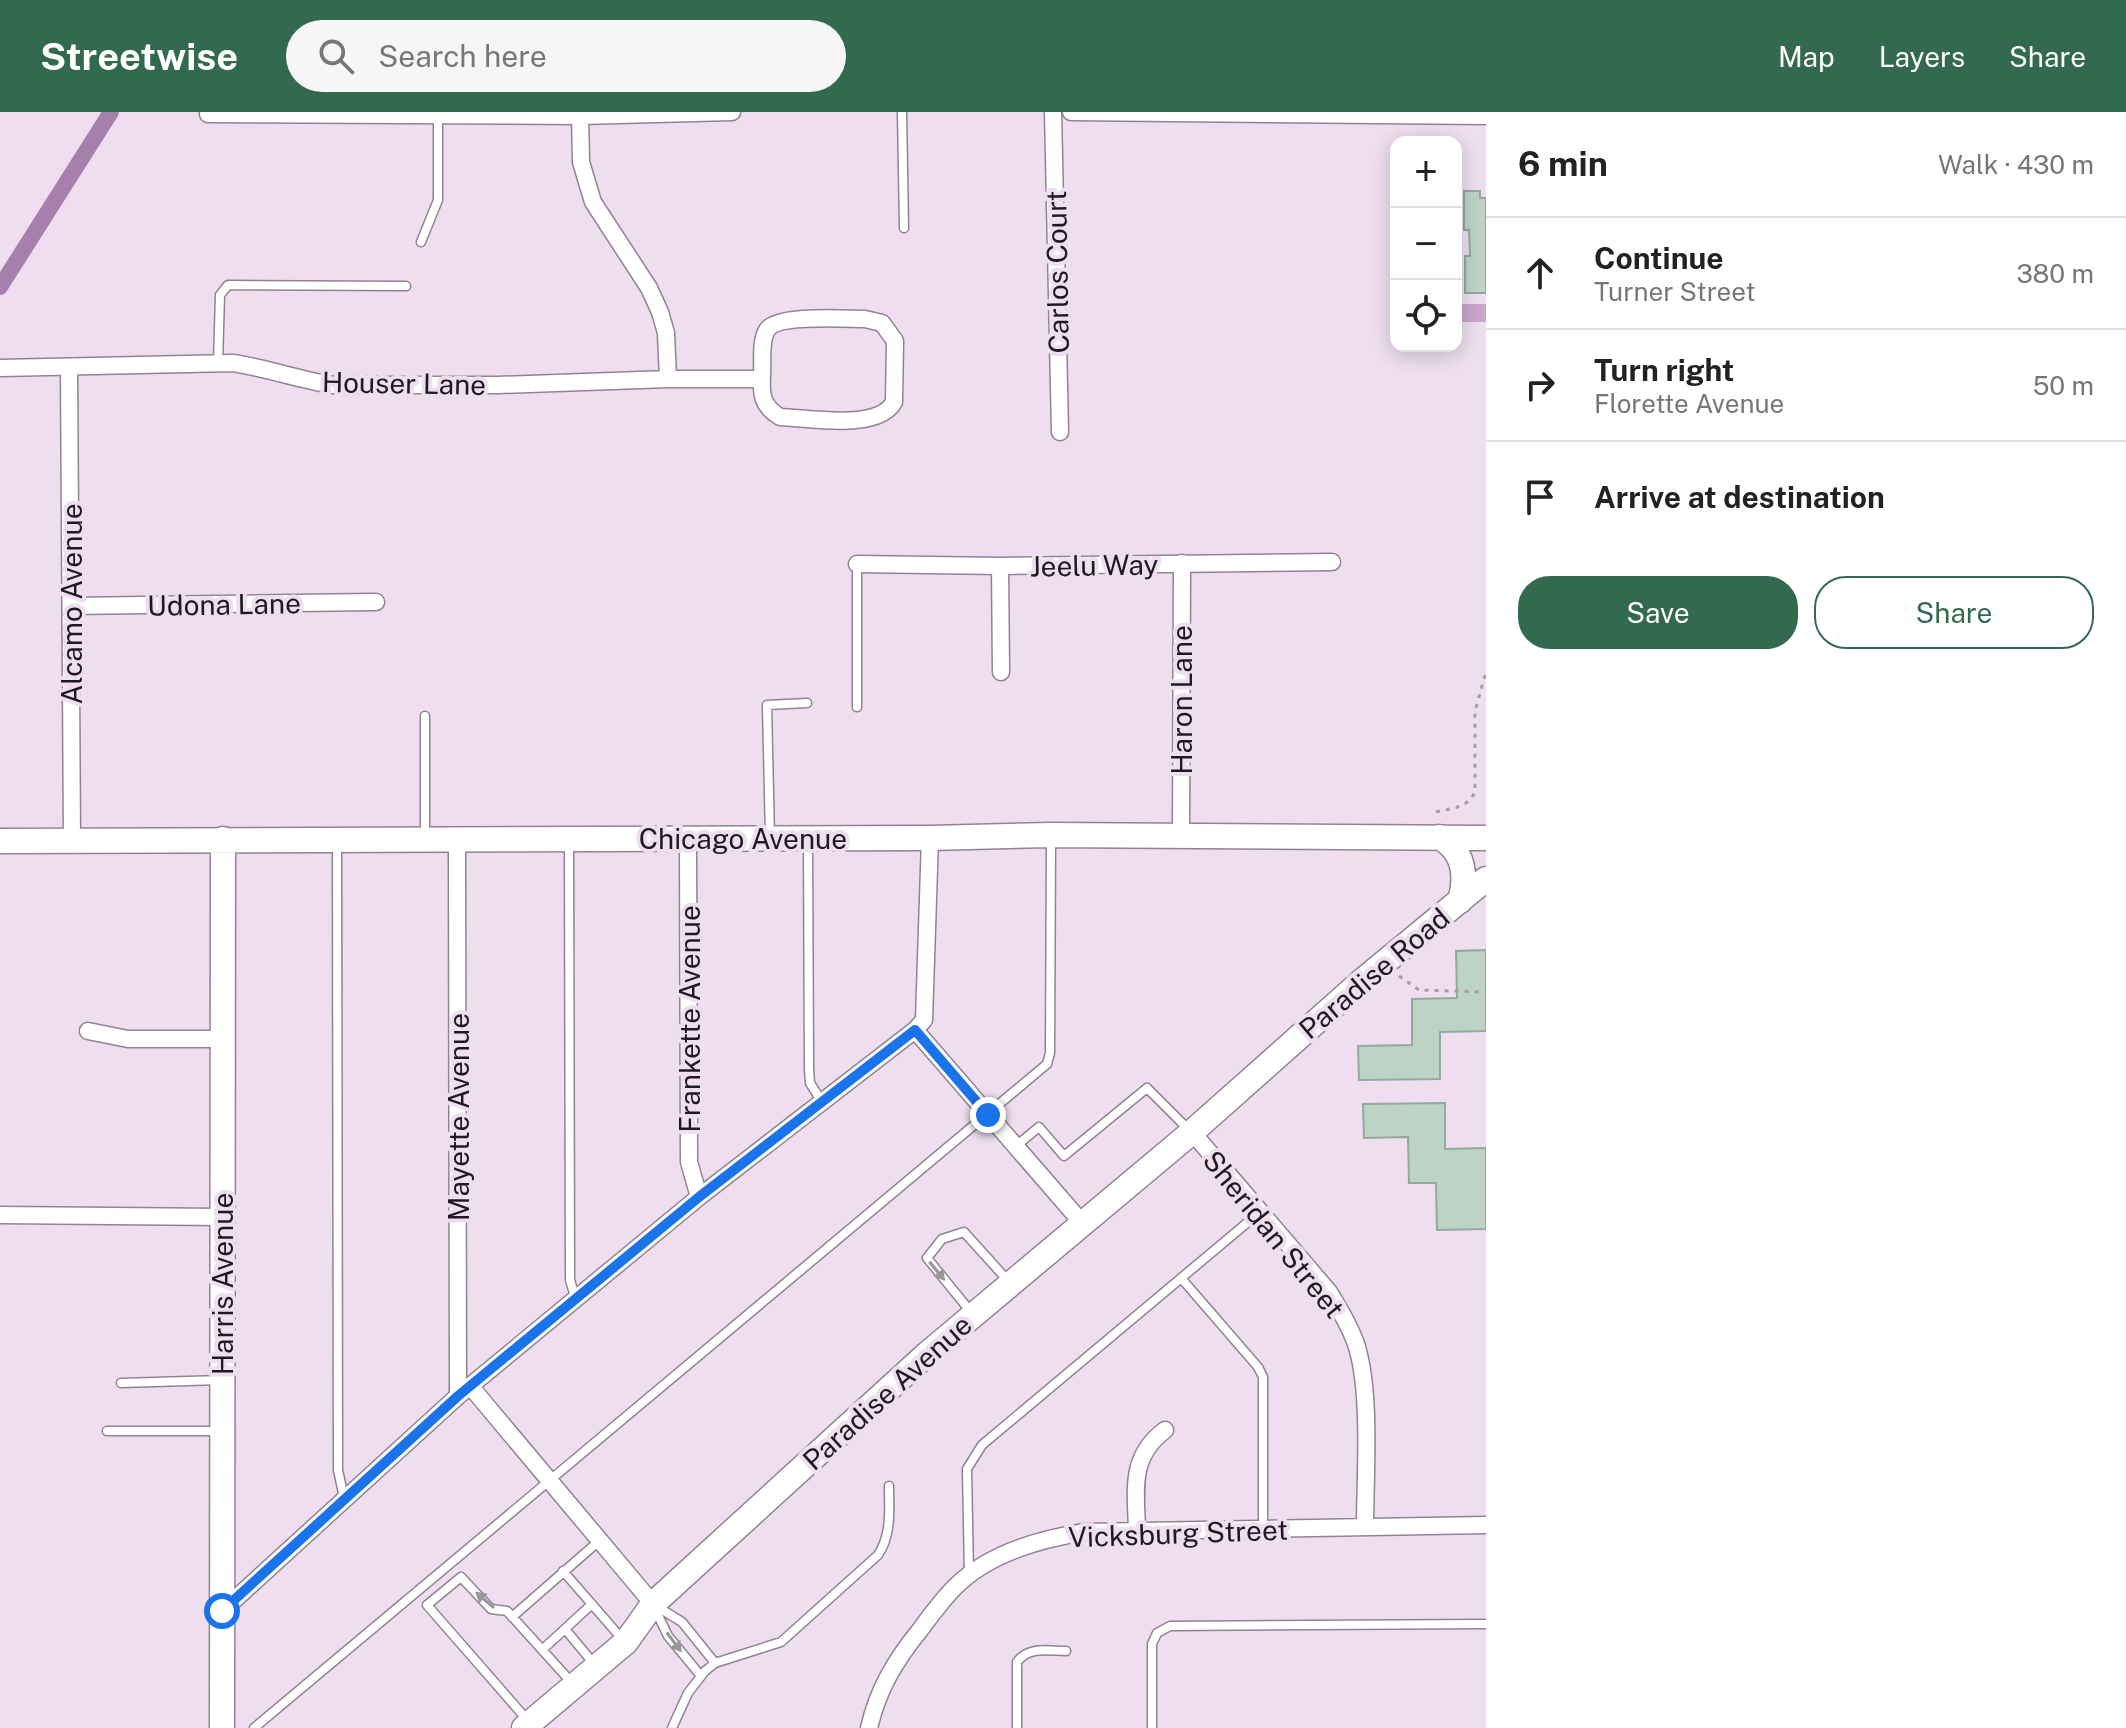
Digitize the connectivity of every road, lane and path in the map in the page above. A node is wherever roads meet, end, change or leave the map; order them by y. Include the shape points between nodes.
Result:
1 (732, 112) edge
2 (902, 112) edge
3 (1053, 112) edge
4 (1071, 112) edge
5 (1141, 113) edge
6 (208, 114) edge
7 (580, 114) edge
8 (1330, 114) edge
9 (438, 115) junction
10 (1486, 116) edge
11 (904, 228) dead end
12 (421, 242) dead end
13 (406, 286) dead end
14 (218, 363) junction
15 (0, 368) edge
16 (69, 368) junction
17 (668, 379) junction
18 (762, 379) junction
19 (1060, 432) dead end
20 (1332, 562) dead end
21 (1182, 563) junction
22 (857, 564) joint
23 (1000, 566) junction
24 (376, 602) dead end
25 (71, 606) junction
26 (1001, 672) dead end
27 (1486, 672) edge
28 (807, 703) dead end
29 (857, 707) dead end
30 (425, 716) dead end
31 (1436, 812) dead end
32 (1051, 835) junction
33 (1181, 836) junction
34 (1439, 837) junction
35 (425, 838) junction
36 (457, 838) junction
37 (569, 838) junction
38 (770, 838) junction
39 (808, 838) junction
40 (930, 838) junction
41 (1486, 838) edge
42 (223, 839) junction
43 (337, 839) junction
44 (688, 839) junction
45 (72, 840) junction
46 (0, 841) edge
47 (1486, 879) edge
48 (1460, 901) junction
49 (1383, 964) junction
50 (1486, 992) edge
51 (915, 1030) junction
52 (88, 1031) dead end
53 (223, 1039) junction
54 (1263, 1068) joint
55 (822, 1102) junction
56 (988, 1115) junction
57 (1192, 1132) junction
58 (1016, 1146) junction
59 (699, 1197) junction
60 (1260, 1212) junction
61 (0, 1215) edge
62 (223, 1217) junction
63 (1083, 1224) junction
64 (1181, 1278) junction
65 (1011, 1284) junction
66 (577, 1301) junction
67 (974, 1315) junction
68 (222, 1380) junction
69 (121, 1383) dead end
70 (464, 1392) junction
71 (1165, 1430) dead end
72 (107, 1431) dead end
73 (222, 1431) junction
74 (550, 1481) junction
75 (889, 1486) dead end
76 (344, 1498) junction
77 (1486, 1525) edge
78 (1365, 1527) junction
79 (1263, 1529) junction
80 (1137, 1531) junction
81 (600, 1540) junction
82 (563, 1571) junction
83 (969, 1576) junction
84 (592, 1604) junction
85 (653, 1604) junction
86 (222, 1611) junction
87 (512, 1617) junction
88 (1486, 1624) edge
89 (565, 1629) junction
90 (626, 1642) junction
91 (542, 1650) junction
92 (1066, 1651) dead end
93 (715, 1663) junction
94 (596, 1667) junction
95 (701, 1676) junction
96 (574, 1685) junction
97 (527, 1725) edge
98 (222, 1728) edge
99 (254, 1728) edge
100 (672, 1728) edge
101 (869, 1728) edge
102 (1017, 1728) edge
103 (1152, 1728) edge

1 - 7 street
2 - 11 lane
3 - 19 street, Carlos Court
4 - 5 street
5 - 8 street
6 - 9 street
7 - 9 street
7 - 17 street via 581,162 593,202 660,312
8 - 10 street
9 - 12 lane via 438,200
13 - 14 lane via 228,285 220,295
14 - 16 street, Houser Lane
14 - 17 street, Houser Lane via 333,385
15 - 16 street, Houser Lane
16 - 25 street, Alcamo Avenue
17 - 18 street, Houser Lane
18 - 18 street via 767,331 784,320 877,320 895,341 894,402 889,411 868,421 780,417 763,402
20 - 21 street, Jeelu Way
21 - 23 street, Jeelu Way
21 - 33 street, Haron Lane
22 - 23 street, Jeelu Way
22 - 29 lane
23 - 26 street
24 - 25 street, Udona Lane
25 - 45 street, Alcamo Avenue
27 - 31 path via 1475,711 1475,791 1465,805
28 - 38 lane via 767,705
30 - 35 lane
32 - 33 street, Chicago Avenue
32 - 40 street, Chicago Avenue
32 - 56 lane via 1050,1053 1047,1064
33 - 34 street, Chicago Avenue
34 - 41 street, Chicago Avenue
34 - 48 street via 1460,857 1465,884
35 - 36 street, Chicago Avenue
35 - 43 street, Chicago Avenue
36 - 37 street, Chicago Avenue
36 - 70 street, Mayette Avenue
37 - 44 street, Chicago Avenue
37 - 66 lane via 570,1280
38 - 39 street, Chicago Avenue
38 - 44 street, Chicago Avenue
39 - 40 street, Chicago Avenue
39 - 55 lane via 809,1069 810,1083
40 - 51 street via 926,1001 924,1020
42 - 43 street, Chicago Avenue
42 - 45 street, Chicago Avenue
42 - 53 street, Harris Avenue
43 - 76 lane via 338,1470
44 - 59 street, Frankette Avenue via 689,1162
45 - 46 street, Chicago Avenue
47 - 48 street, Paradise Road
48 - 49 street, Paradise Road
49 - 50 path via 1419,990
49 - 54 street, Paradise Road
51 - 55 street
51 - 56 street
52 - 53 street via 128,1039
53 - 62 street, Harris Avenue
54 - 57 street, Paradise Avenue
55 - 59 street
56 - 58 street
56 - 74 lane
57 - 58 lane via 1147,1088 1064,1156 1039,1127
57 - 60 street, Sheridan Street
57 - 63 street, Paradise Avenue
58 - 63 street
59 - 66 street
60 - 64 lane
60 - 78 street, Sheridan Street via 1329,1292 1356,1343 1364,1394
61 - 62 street
62 - 68 street, Harris Avenue
63 - 65 street, Paradise Avenue
64 - 79 lane via 1263,1377
64 - 83 lane via 974,1456 967,1469
65 - 67 street, Paradise Avenue
65 -> 67 lane via 964,1232 942,1239 927,1258
66 - 70 street
67 - 85 street, Paradise Avenue
68 - 69 lane
68 - 73 street, Harris Avenue
70 - 74 street
70 - 76 street
71 - 80 street via 1138,1464
72 - 73 lane
73 - 86 street, Harris Avenue
74 - 81 street
74 - 99 lane
75 - 93 lane via 888,1530 878,1555 781,1642
76 - 86 street
77 - 78 street, Vicksburg Street
78 - 79 street, Vicksburg Street
79 - 80 street, Vicksburg Street
80 - 83 street, Vicksburg Street via 1056,1536 1006,1554
81 - 82 lane
81 - 85 street
82 - 84 lane
82 - 87 lane
83 - 101 street, Vicksburg Street via 896,1660 882,1684
84 - 89 lane
84 - 90 lane
85 - 90 street, Paradise Avenue
85 - 93 lane via 682,1622
85 -> 95 lane via 668,1636
86 - 98 street, Harris Avenue
87 - 91 lane
87 -> 97 lane via 491,1609 461,1577 427,1605
88 - 103 lane via 1170,1626 1157,1633 1152,1644
89 - 91 lane
89 - 94 lane
90 - 94 street, Paradise Avenue
91 - 96 lane
92 - 102 lane via 1024,1653 1017,1662
93 - 95 lane
94 - 96 street, Paradise Avenue
95 - 100 lane
96 - 97 street, Paradise Avenue

